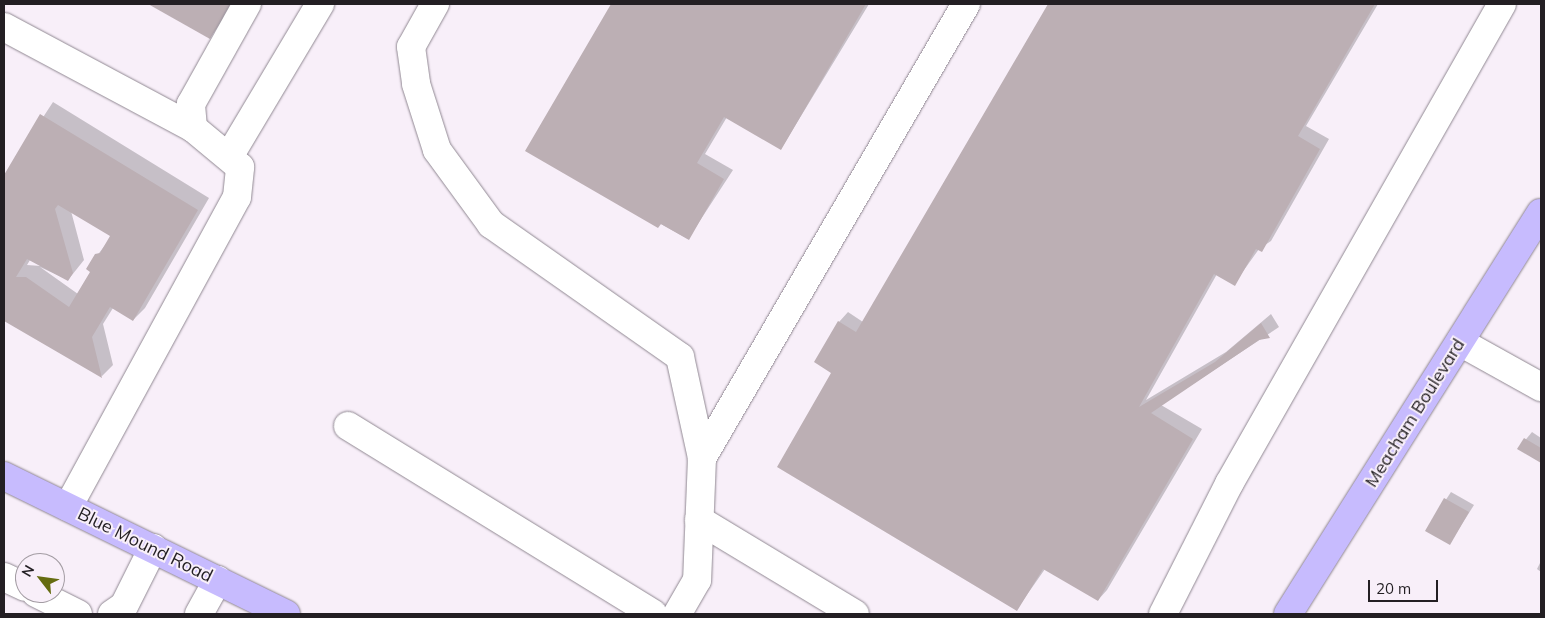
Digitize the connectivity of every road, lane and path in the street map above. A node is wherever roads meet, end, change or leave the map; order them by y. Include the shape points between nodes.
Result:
1 (247, 4) edge
2 (320, 4) edge
3 (434, 4) edge
4 (966, 4) edge
5 (1502, 4) edge
6 (4, 27) edge
7 (193, 128) junction
8 (230, 155) junction
9 (1541, 213) edge
10 (1460, 342) junction
11 (1541, 387) edge
12 (348, 426) dead end
13 (702, 458) junction
14 (4, 476) edge
15 (68, 507) junction
16 (699, 520) junction
17 (153, 548) junction
18 (218, 580) junction
19 (56, 603) edge
20 (78, 614) edge
21 (112, 614) edge
22 (199, 614) edge
23 (286, 614) edge
24 (653, 614) edge
25 (677, 614) edge
26 (855, 614) edge
27 (1163, 614) edge
28 (1288, 614) edge

1 - 7 lane via 191,104
2 - 8 lane
3 - 13 lane via 411,47 416,84 437,150 492,224 680,357
4 - 13 lane
5 - 27 lane via 1229,484
6 - 7 lane
7 - 8 lane
8 - 15 lane via 240,167 236,197
9 - 10 main road, Meacham Boulevard
10 - 11 lane
10 - 28 main road, Meacham Boulevard
12 - 24 lane
13 - 16 lane
14 - 15 main road, Blue Mound Road
15 - 17 main road, Blue Mound Road
16 - 25 lane via 697,580
16 - 26 lane
17 - 18 main road, Blue Mound Road
17 - 21 lane via 124,606
18 - 22 lane
18 - 23 main road, Blue Mound Road
19 - 20 lane

